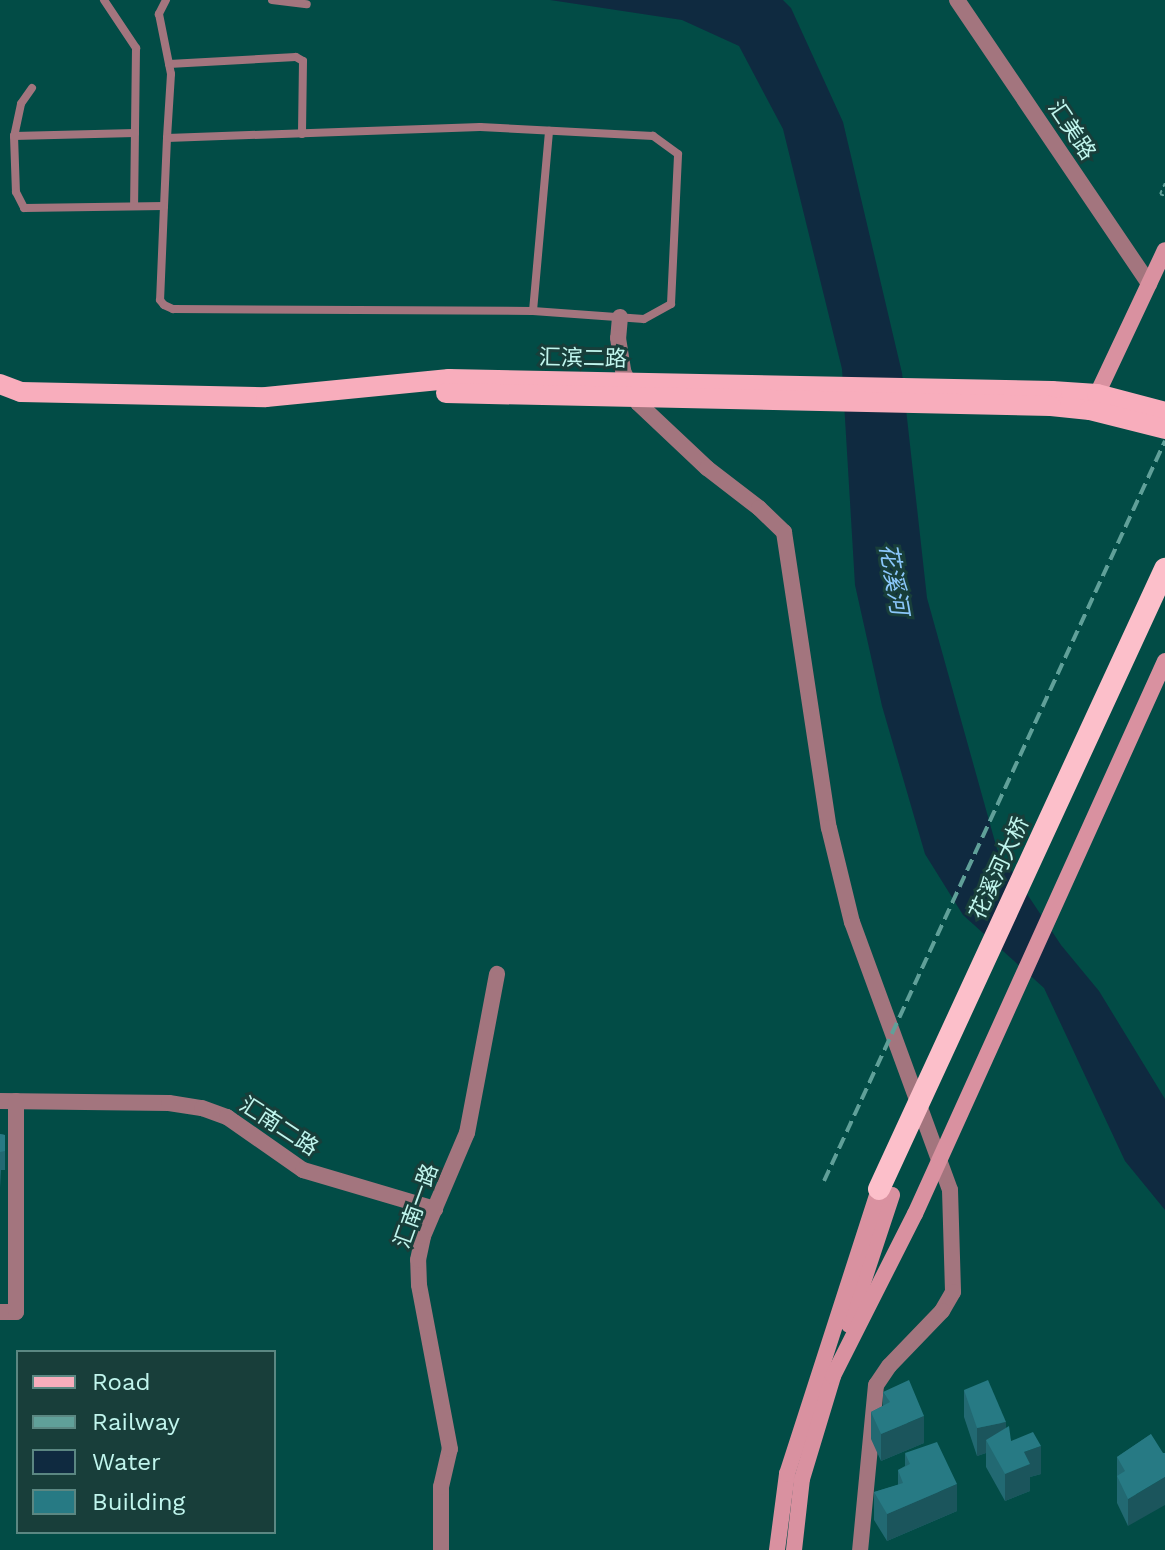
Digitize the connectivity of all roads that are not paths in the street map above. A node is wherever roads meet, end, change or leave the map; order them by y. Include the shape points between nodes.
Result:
1 (104, 0) edge
2 (166, 0) edge
3 (272, 0) edge
4 (957, 0) edge
5 (307, 4) dead end
6 (169, 64) junction
7 (32, 88) dead end
8 (549, 131) junction
9 (135, 133) junction
10 (302, 134) junction
11 (14, 136) junction
12 (167, 138) junction
13 (134, 205) junction
14 (164, 206) junction
15 (1165, 250) edge
16 (1149, 284) junction
17 (533, 311) junction
18 (620, 317) junction
19 (0, 384) edge
20 (14, 397) edge
21 (1093, 402) junction
22 (1165, 412) edge
23 (1165, 429) edge
24 (1165, 569) edge
25 (1165, 605) edge
26 (1165, 661) edge
27 (497, 974) dead end
28 (8, 1101) edge
29 (886, 1192) junction
30 (435, 1209) junction
31 (0, 1312) edge
32 (833, 1376) junction
33 (441, 1550) edge
34 (777, 1550) edge
35 (794, 1550) edge
36 (860, 1550) edge

1 - 9 lane via 136,48
2 - 6 lane via 159,14
3 - 5 lane
4 - 16 street, 汇美路
6 - 10 lane via 296,57 303,61
6 - 12 lane
7 - 11 lane via 21,104
8 - 10 lane via 480,127
8 - 17 lane
8 - 18 lane via 653,136 678,154 671,304 644,319
9 - 11 lane
9 - 13 lane
10 - 12 lane
11 - 13 lane via 16,192 24,208
12 - 14 lane
13 - 14 lane
14 - 17 lane via 160,300 173,309
15 - 16 main road
16 - 21 main road
17 - 18 lane
18 - 36 street via 623,371 638,403 784,532 829,828 852,922 950,1190 953,1292 876,1385
19 - 20 main road, 汇滨二路
20 - 21 main road, 汇滨二路, bridge via 268,404 448,386
21 - 22 main road, 汇滨二路
21 - 23 main road
24 - 29 highway, 花溪河大桥, bridge
25 - 29 highway, 花溪河大桥
26 - 32 main road, bridge via 915,1214
27 - 30 street, 汇南一路 via 467,1133
28 - 30 street, 汇南二路 via 202,1108 227,1117 303,1170
28 - 31 street via 16,1312
29 - 32 main road
29 - 34 main road via 787,1474
30 - 33 street, 汇南一路 via 418,1260 450,1449 441,1487
32 - 35 main road via 802,1479

